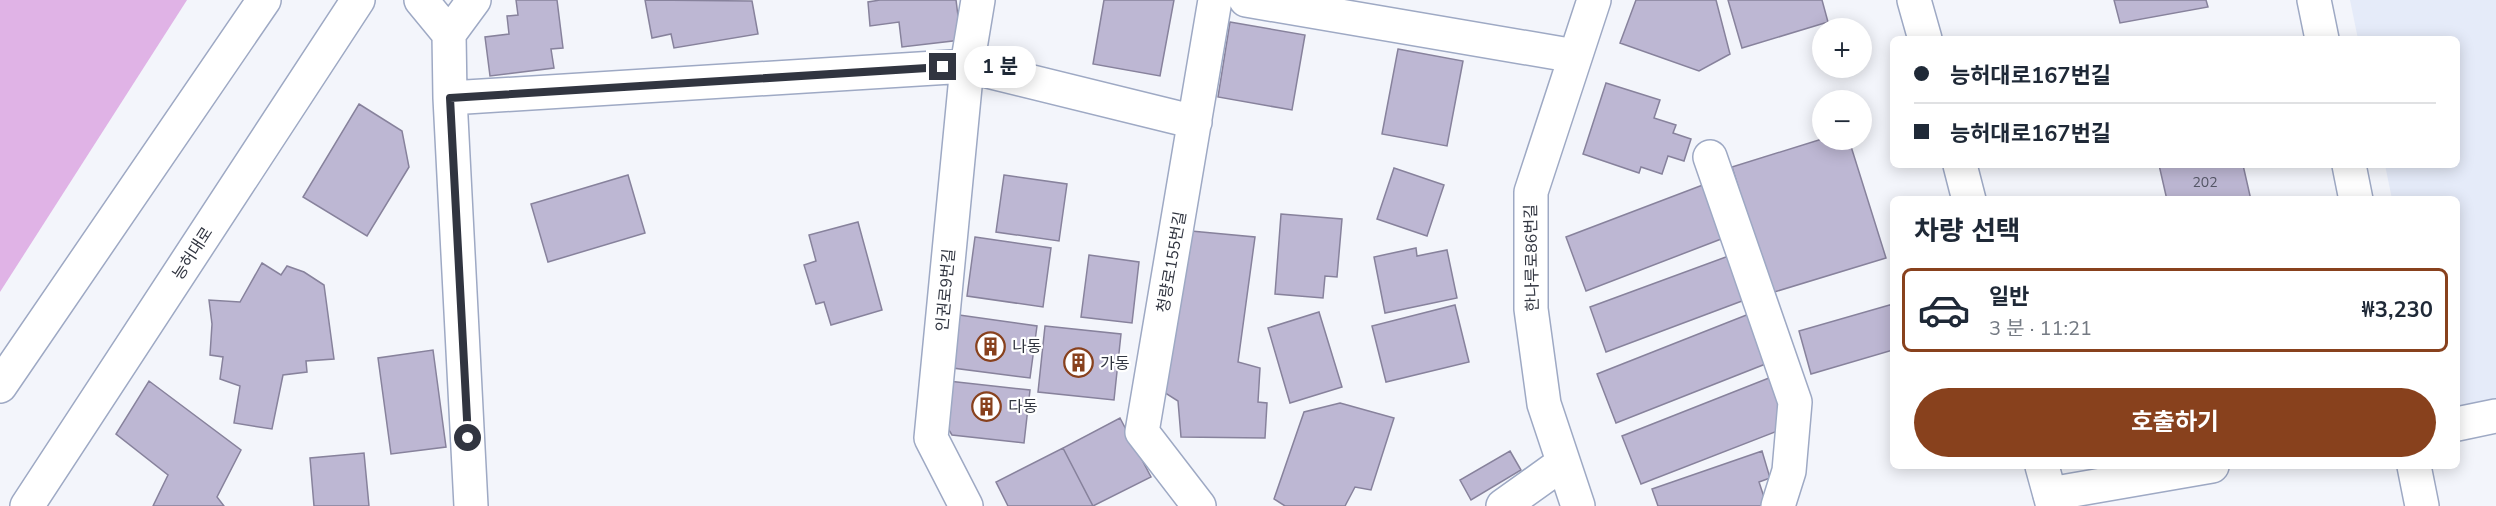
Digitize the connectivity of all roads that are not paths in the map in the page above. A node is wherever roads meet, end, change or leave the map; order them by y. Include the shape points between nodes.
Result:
1 (264, 0) edge
2 (358, 0) edge
3 (421, 0) edge
4 (474, 0) edge
5 (978, 0) edge
6 (1215, 0) edge
7 (1246, 0) edge
8 (1594, 0) edge
9 (1914, 0) edge
10 (2314, 0) edge
11 (449, 34) junction
12 (1924, 36) edge
13 (2321, 36) edge
14 (1575, 56) junction
15 (967, 66) junction
16 (450, 98) junction
17 (1195, 122) junction
18 (1710, 157) dead end
19 (1961, 168) edge
20 (2350, 168) edge
21 (1968, 196) edge
22 (2355, 196) edge
23 (0, 386) edge
24 (2496, 416) edge
25 (2460, 423) edge
26 (1563, 463) junction
27 (2191, 469) edge
28 (2415, 469) edge
29 (2048, 489) edge
30 (27, 506) edge
31 (471, 506) edge
32 (966, 506) edge
33 (1199, 506) edge
34 (1503, 506) edge
35 (1578, 506) edge
36 (1778, 506) edge
37 (2422, 506) edge

1 - 23 street
2 - 30 street, 능허대로
3 - 11 street
4 - 11 street
5 - 15 street, 인권로9번길
6 - 17 street, 청량로155번길
7 - 14 street
8 - 14 street, 한나루로86번길
9 - 12 street
10 - 13 street
11 - 16 street
14 - 26 street, 한나루로86번길 via 1531,192 1531,309 1544,404
15 - 16 street
15 - 17 street
15 - 32 street, 인권로9번길 via 931,438
16 - 31 street
17 - 33 street, 청량로155번길 via 1143,432
18 - 36 street via 1795,402 1789,471
19 - 21 street
20 - 22 street
24 - 25 street
26 - 34 street
26 - 35 street, 한나루로86번길
27 - 29 street
28 - 37 street

